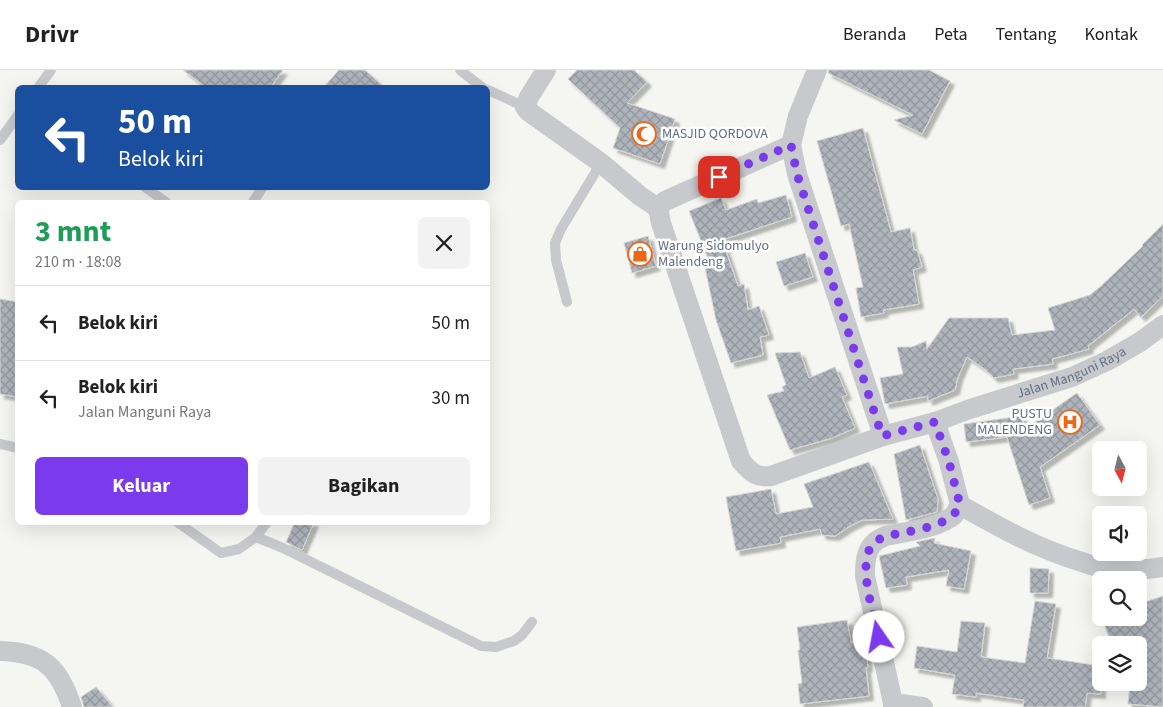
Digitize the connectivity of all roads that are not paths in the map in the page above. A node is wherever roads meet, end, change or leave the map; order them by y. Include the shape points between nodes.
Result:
1 (50, 70) edge
2 (460, 70) edge
3 (546, 70) edge
4 (817, 70) edge
5 (40, 85) edge
6 (479, 85) edge
7 (490, 91) edge
8 (525, 107) junction
9 (15, 120) edge
10 (0, 140) edge
11 (791, 145) junction
12 (606, 167) junction
13 (149, 190) edge
14 (163, 200) edge
15 (658, 208) junction
16 (567, 302) dead end
17 (1163, 325) edge
18 (935, 422) junction
19 (882, 436) junction
20 (0, 444) edge
21 (15, 447) edge
22 (960, 505) junction
23 (181, 525) edge
24 (265, 525) edge
25 (256, 537) junction
26 (1163, 567) edge
27 (532, 622) dead end
28 (0, 651) edge
29 (893, 705) edge
30 (72, 707) edge
31 (923, 707) edge

1 - 5 lane
2 - 6 lane
3 - 8 street
4 - 11 street via 798,116
7 - 8 lane
8 - 12 street
9 - 10 lane
11 - 15 street via 665,201
11 - 19 street via 797,174
12 - 15 street
12 - 16 lane via 561,229 555,243
13 - 14 lane
15 - 19 street, Jalan Manguni Raya via 741,461 746,467 759,476 771,476
17 - 18 street, Jalan Manguni Raya via 1107,361 1072,377
18 - 19 street, Jalan Manguni Raya
18 - 22 street
20 - 21 lane
22 - 26 street via 1010,534 1048,551 1104,569 1138,571
22 - 29 street via 948,520 937,525 886,536 874,542 866,557 865,576
23 - 25 lane via 221,553 239,549
24 - 25 lane
25 - 27 lane via 481,646 496,647 514,641
28 - 30 street via 35,656 52,668
29 - 31 street

